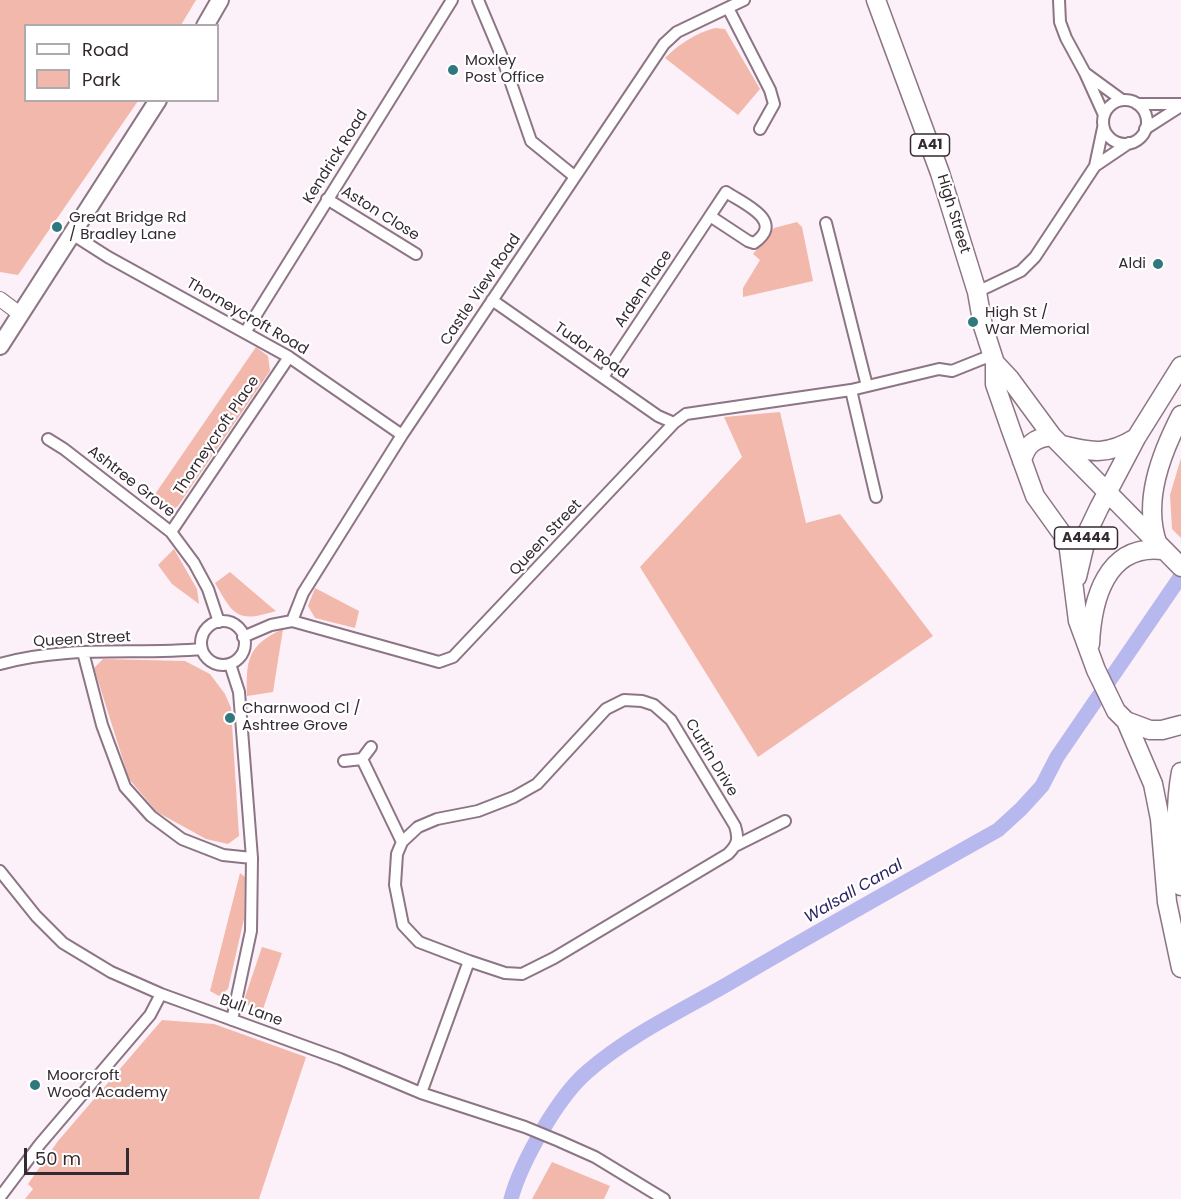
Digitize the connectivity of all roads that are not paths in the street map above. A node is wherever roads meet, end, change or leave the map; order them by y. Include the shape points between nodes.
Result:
1 (220, 0) edge
2 (452, 0) edge
3 (478, 0) edge
4 (744, 0) edge
5 (876, 0) edge
6 (1059, 0) edge
7 (728, 8) junction
8 (206, 24) edge
9 (1085, 73) junction
10 (1122, 100) junction
11 (157, 102) edge
12 (1137, 104) junction
13 (1181, 105) edge
14 (1104, 115) junction
15 (1103, 128) junction
16 (760, 129) dead end
17 (1145, 129) junction
18 (1129, 143) junction
19 (1095, 166) junction
20 (574, 176) junction
21 (327, 199) junction
22 (710, 216) junction
23 (826, 223) dead end
24 (72, 234) junction
25 (416, 254) dead end
26 (977, 292) junction
27 (0, 299) edge
28 (492, 300) junction
29 (20, 314) junction
30 (0, 328) edge
31 (246, 331) junction
32 (0, 346) edge
33 (289, 357) junction
34 (994, 359) junction
35 (1181, 366) edge
36 (603, 377) junction
37 (867, 386) junction
38 (850, 390) junction
39 (1181, 415) edge
40 (674, 423) junction
41 (402, 435) junction
42 (1136, 438) junction
43 (48, 439) dead end
44 (1057, 440) junction
45 (1022, 461) junction
46 (1106, 492) junction
47 (876, 497) dead end
48 (171, 532) junction
49 (1169, 556) edge
50 (1075, 587) junction
51 (219, 621) junction
52 (292, 621) junction
53 (243, 637) junction
54 (202, 649) junction
55 (83, 652) junction
56 (1093, 663) junction
57 (0, 664) edge
58 (230, 664) junction
59 (1121, 716) junction
60 (1181, 725) edge
61 (371, 747) dead end
62 (362, 759) junction
63 (344, 761) dead end
64 (1181, 772) edge
65 (785, 821) dead end
66 (402, 842) junction
67 (737, 845) junction
68 (252, 858) junction
69 (0, 871) edge
70 (1181, 886) edge
71 (469, 962) junction
72 (1181, 968) edge
73 (161, 994) junction
74 (232, 1020) junction
75 (420, 1093) junction
76 (0, 1197) edge
77 (664, 1199) edge

1 - 8 main road
2 - 21 street, Kendrick Road
3 - 20 street via 531,141
4 - 7 street, Castle View Road
5 - 26 highway, High Street / A41 via 940,172
6 - 9 street via 1060,22
7 - 16 street via 774,104
7 - 20 street, Castle View Road via 677,32 664,44
9 - 10 street
9 - 14 street
10 - 12 street
10 - 14 street
11 - 24 main road
12 - 13 street
12 - 17 street via 1145,115
13 - 17 street
14 - 15 street
15 - 18 street via 1113,140
15 - 19 street
17 - 18 street
18 - 19 street
19 - 26 street via 1035,257 1021,271
20 - 28 street, Castle View Road
21 - 25 street, Aston Close
21 - 31 street, Kendrick Road
22 - 22 street, Arden Place via 726,192 763,216 767,225 762,238 754,243
22 - 36 street, Arden Place
23 - 37 street
24 - 29 main road
24 - 31 street, Thorneycroft Road
26 - 34 highway, High Street / A41
27 - 29 street
28 - 36 street, Tudor Road
28 - 41 street, Castle View Road
29 - 30 main road
29 - 32 main road
31 - 33 street, Thorneycroft Road
33 - 41 street, Thorneycroft Road
33 - 48 street, Thorneycroft Place
34 - 37 street, Queen Street
34 - 44 highway, High Street / A41
34 - 45 highway, High Street / A41 via 995,384
35 - 42 highway, A4444
36 - 40 street, Tudor Road
37 - 38 street, Queen Street
38 - 40 street, Queen Street via 699,411
38 - 47 street
39 - 49 highway via 1151,499 1152,522
40 - 52 street, Queen Street via 453,657 439,662
41 - 52 street, Castle View Road via 303,593
42 - 44 highway via 1104,451 1086,452
42 - 46 highway, A4444
43 - 48 street, Ashtree Grove
44 - 45 highway via 1034,440
44 - 46 highway, High Street / A41
45 - 50 highway, High Street / A41 via 1035,496 1068,542
46 - 49 highway, High Street / A41
46 - 50 highway, A4444 via 1088,531
48 - 51 street, Ashtree Grove via 194,563
49 - 56 highway via 1150,549 1132,554 1106,577 1091,619
50 - 56 highway, A41 via 1078,621
51 - 53 street via 234,624
51 - 54 street via 206,629
52 - 53 street, Queen Street
53 - 58 street via 242,652
54 - 55 street, Queen Street
54 - 58 street via 211,661
55 - 57 street, Queen Street
55 - 68 street via 102,725 125,787 151,816 182,838 223,855
56 - 59 highway, A41
58 - 68 street via 239,692
59 - 60 highway via 1150,730
59 - 72 highway, A41 via 1153,784 1167,902
61 - 62 street
62 - 63 street
62 - 66 street
64 - 70 highway via 1177,817
65 - 67 street
66 - 67 street, Curtin Drive via 418,827 478,811 537,784 606,709 624,700 654,705 671,720 735,826
66 - 71 street via 397,854 395,885 403,926 419,942
67 - 71 street via 728,855 522,974
68 - 74 street via 251,931
69 - 73 street, Bull Lane via 63,943 111,972
71 - 75 street
73 - 74 street, Bull Lane
73 - 76 street via 150,1015
74 - 75 street, Bull Lane
75 - 77 street, Bull Lane via 560,1141 595,1157

